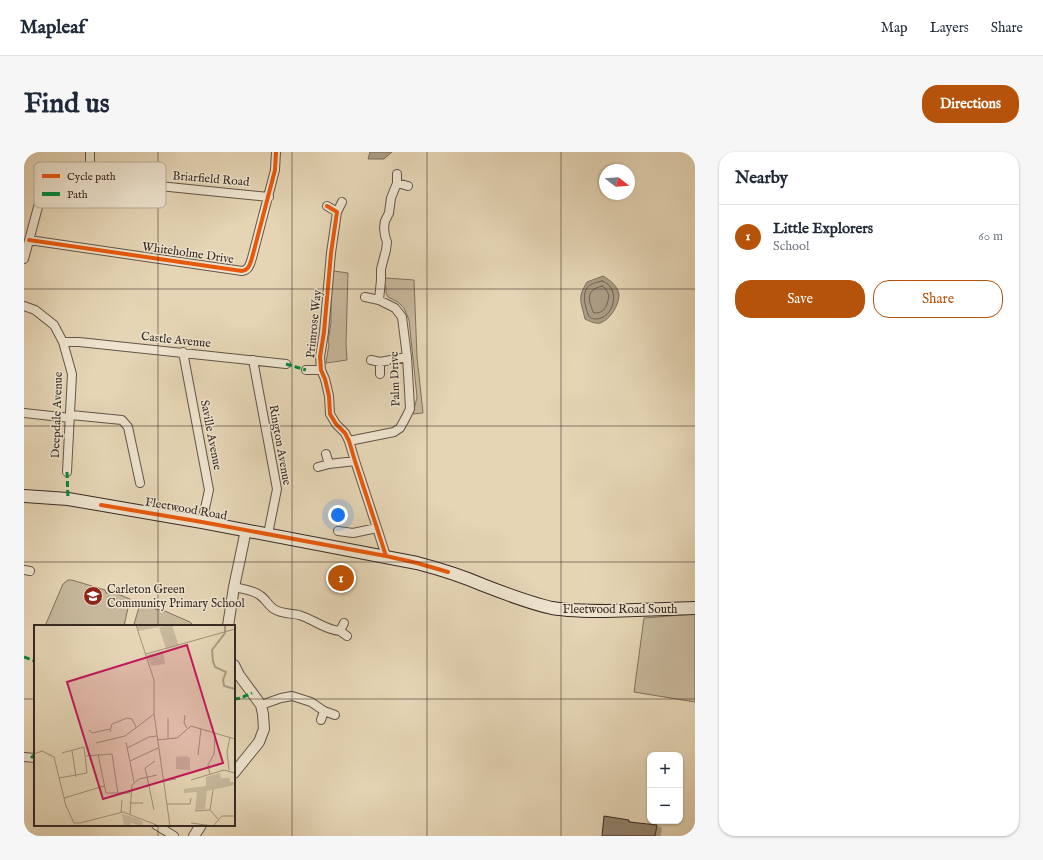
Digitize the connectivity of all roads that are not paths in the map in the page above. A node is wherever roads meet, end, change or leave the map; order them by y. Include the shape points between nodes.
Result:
1 (276, 152) edge
2 (397, 174) dead end
3 (397, 183) junction
4 (408, 186) dead end
5 (166, 188) edge
6 (269, 197) junction
7 (342, 202) dead end
8 (327, 206) dead end
9 (38, 208) edge
10 (337, 212) junction
11 (29, 240) junction
12 (24, 259) edge
13 (366, 298) dead end
14 (379, 300) junction
15 (24, 306) edge
16 (63, 342) junction
17 (183, 352) junction
18 (407, 357) junction
19 (253, 360) junction
20 (371, 360) dead end
21 (380, 362) junction
22 (286, 364) dead end
23 (306, 370) dead end
24 (321, 370) junction
25 (380, 374) dead end
26 (24, 413) edge
27 (70, 417) junction
28 (349, 440) junction
29 (326, 454) dead end
30 (355, 461) junction
31 (329, 464) junction
32 (318, 467) dead end
33 (67, 472) dead end
34 (140, 483) dead end
35 (24, 496) edge
36 (202, 522) junction
37 (377, 528) junction
38 (246, 530) junction
39 (338, 531) dead end
40 (268, 534) junction
41 (386, 556) junction
42 (234, 587) junction
43 (695, 608) edge
44 (344, 623) dead end
45 (228, 625) edge
46 (340, 631) junction
47 (347, 636) dead end
48 (235, 667) edge
49 (261, 705) junction
50 (324, 711) junction
51 (335, 715) dead end
52 (321, 720) dead end
53 (24, 756) edge
54 (34, 758) edge
55 (235, 772) edge
56 (158, 826) edge
57 (200, 826) edge
58 (174, 836) edge
59 (194, 836) edge

1 - 6 street, Whiteholme Drive
2 - 3 street
3 - 4 street
3 - 14 street via 390,198 389,213 385,221 384,236 387,242 381,269
5 - 6 street, Briarfield Road
6 - 11 street, Whiteholme Drive via 249,267 242,271
7 - 10 street, Primrose Way
8 - 10 street
9 - 11 street, Briarfield Road
10 - 24 street, Primrose Way via 320,357
11 - 12 street, Briarfield Road
13 - 14 street, Palm Drive
14 - 18 street, Palm Drive via 395,308 402,317
15 - 16 street, Deepdale Avenue via 35,310 54,325
16 - 17 street, Castle Avenue
16 - 27 street, Deepdale Avenue via 72,374
17 - 19 street, Castle Avenue
17 - 36 street, Saville Avenue via 209,490
18 - 21 street
18 - 28 street, Palm Drive via 410,409 400,428 394,432
19 - 22 street, Castle Avenue
19 - 40 street, Rington Avenue via 277,489
20 - 21 street
21 - 25 street
23 - 24 street, Primrose Way
24 - 28 street, Primrose Way via 329,396 330,414
26 - 27 street
27 - 33 street, Deepdale Avenue
27 - 34 street via 122,420 128,427
28 - 30 street, Primrose Way
29 - 31 street
30 - 31 street
30 - 37 street, Primrose Way
31 - 32 street
35 - 36 main road, Fleetwood Road via 68,499
36 - 38 main road, Fleetwood Road
37 - 39 street via 353,533
37 - 41 street, Primrose Way
38 - 40 main road, Fleetwood Road
38 - 42 street
40 - 41 main road, Fleetwood Road South
41 - 43 main road, Fleetwood Road South via 448,572 508,595 553,608 599,611
42 - 45 street
42 - 46 street via 261,596 275,610 308,618
44 - 46 street
46 - 47 street
48 - 49 street
49 - 50 street via 292,696 311,702
49 - 55 street via 264,729 259,742
50 - 51 street
50 - 52 street
53 - 54 street
56 - 58 street
57 - 59 street

